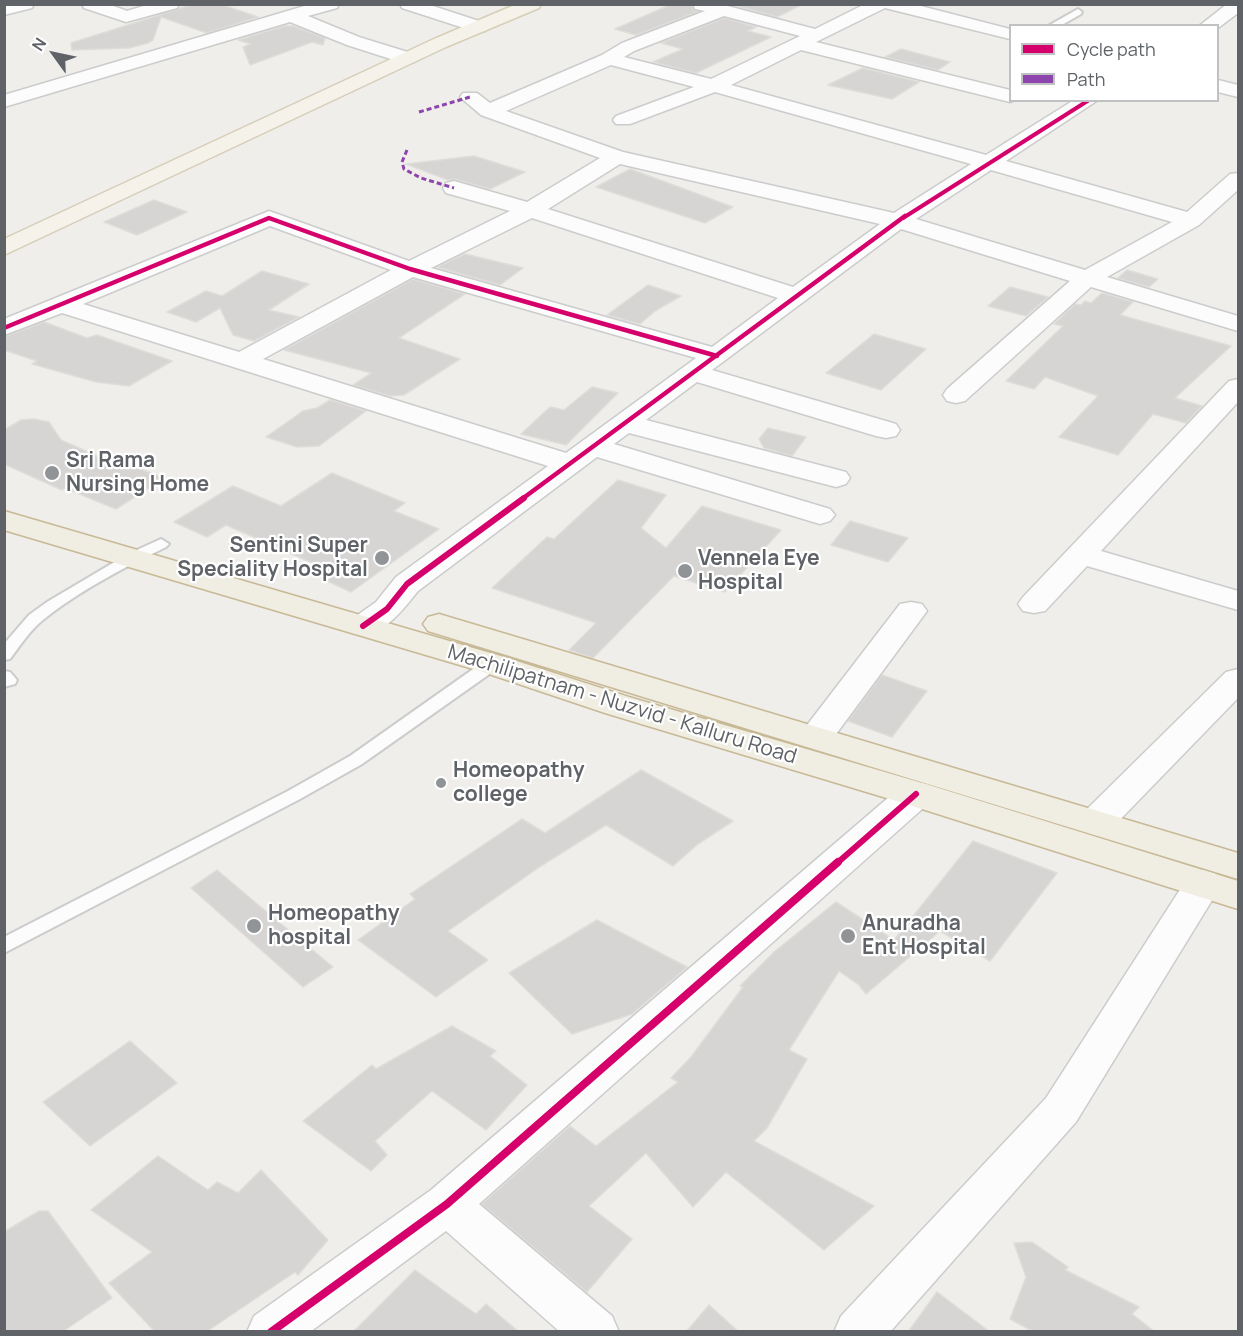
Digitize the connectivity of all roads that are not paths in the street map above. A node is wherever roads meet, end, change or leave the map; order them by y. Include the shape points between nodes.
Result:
1 (26, 4) edge
2 (90, 4) edge
3 (171, 4) edge
4 (331, 4) edge
5 (408, 4) edge
6 (533, 4) edge
7 (699, 4) edge
8 (880, 4) edge
9 (890, 4) edge
10 (1239, 5) edge
11 (4, 10) edge
12 (722, 11) junction
13 (1078, 12) dead end
14 (292, 16) junction
15 (1056, 24) edge
16 (1211, 24) edge
17 (479, 27) junction
18 (1009, 34) edge
19 (817, 35) junction
20 (800, 44) junction
21 (407, 58) junction
22 (609, 58) junction
23 (713, 86) junction
24 (1219, 86) edge
25 (1239, 91) edge
26 (1009, 96) edge
27 (470, 97) dead end
28 (4, 101) edge
29 (1069, 106) edge
30 (488, 111) junction
31 (4, 115) edge
32 (623, 120) dead end
33 (4, 121) edge
34 (617, 158) junction
35 (989, 162) junction
36 (1239, 179) edge
37 (454, 188) dead end
38 (530, 210) junction
39 (1191, 220) junction
40 (898, 221) junction
41 (7, 245) edge
42 (410, 269) junction
43 (1086, 279) junction
44 (797, 296) junction
45 (59, 304) junction
46 (1239, 324) edge
47 (4, 328) edge
48 (717, 356) junction
49 (243, 360) junction
50 (693, 373) junction
51 (1239, 387) edge
52 (956, 395) dead end
53 (624, 423) junction
54 (886, 430) dead end
55 (592, 446) junction
56 (571, 464) junction
57 (836, 478) dead end
58 (4, 498) edge
59 (820, 515) dead end
60 (4, 519) edge
61 (147, 550) junction
62 (1081, 555) junction
63 (1239, 601) edge
64 (1034, 604) dead end
65 (911, 611) dead end
66 (375, 617) junction
67 (4, 655) edge
68 (492, 664) junction
69 (4, 676) edge
70 (1239, 679) edge
71 (4, 682) edge
72 (816, 737) junction
73 (916, 794) junction
74 (1096, 821) junction
75 (1227, 882) edge
76 (4, 946) edge
77 (447, 1204) junction
78 (271, 1332) edge
79 (595, 1332) edge
80 (858, 1332) edge

1 - 11 street
2 - 3 street via 126,17
4 - 14 street
5 - 17 street
6 - 17 main road
7 - 12 street
8 - 19 street
9 - 18 street
10 - 16 street
12 - 19 street
12 - 22 street
13 - 15 lane
14 - 21 street
14 - 28 street
17 - 21 main road
19 - 20 street
20 - 23 street
20 - 26 street
21 - 41 main road
22 - 23 street
22 - 30 street
23 - 32 street
23 - 35 street
24 - 25 street
27 - 30 street
29 - 35 street
30 - 34 street
31 - 33 street via 12,119
34 - 38 street
34 - 40 street
35 - 39 street
35 - 40 street
36 - 39 street
37 - 38 street
38 - 42 street
38 - 44 street
39 - 43 street
40 - 43 street
40 - 44 street
42 - 45 street via 269,218
42 - 48 street
42 - 49 street
43 - 46 street
43 - 52 street
44 - 48 street
45 - 47 street
45 - 49 street
48 - 50 street
49 - 56 street
50 - 53 street
50 - 54 street
51 - 62 street
53 - 55 street
53 - 57 street
55 - 56 street
55 - 59 street
56 - 66 street via 407,584
58 - 61 highway, Machilipatnam - Nuzvid - Kalluru Road
60 - 61 highway, Machilipatnam - Nuzvid - Kalluru Road
61 - 66 highway, Machilipatnam - Nuzvid - Kalluru Road
61 - 67 lane via 35,618
62 - 63 street
62 - 64 street
65 - 72 street
66 - 68 highway, Machilipatnam - Nuzvid - Kalluru Road
66 - 72 highway, Machilipatnam - Nuzvid - Kalluru Road
68 - 73 highway, Machilipatnam - Nuzvid - Kalluru Road
68 - 76 lane via 356,760
69 - 71 lane via 9,680
70 - 74 street
72 - 74 highway, Machilipatnam - Nuzvid - Kalluru Road
73 - 75 highway, Machilipatnam - Nuzvid - Kalluru Road
73 - 77 street
74 - 75 highway, Machilipatnam - Nuzvid - Kalluru Road
75 - 80 street via 1061,1110
77 - 78 street
77 - 79 street

